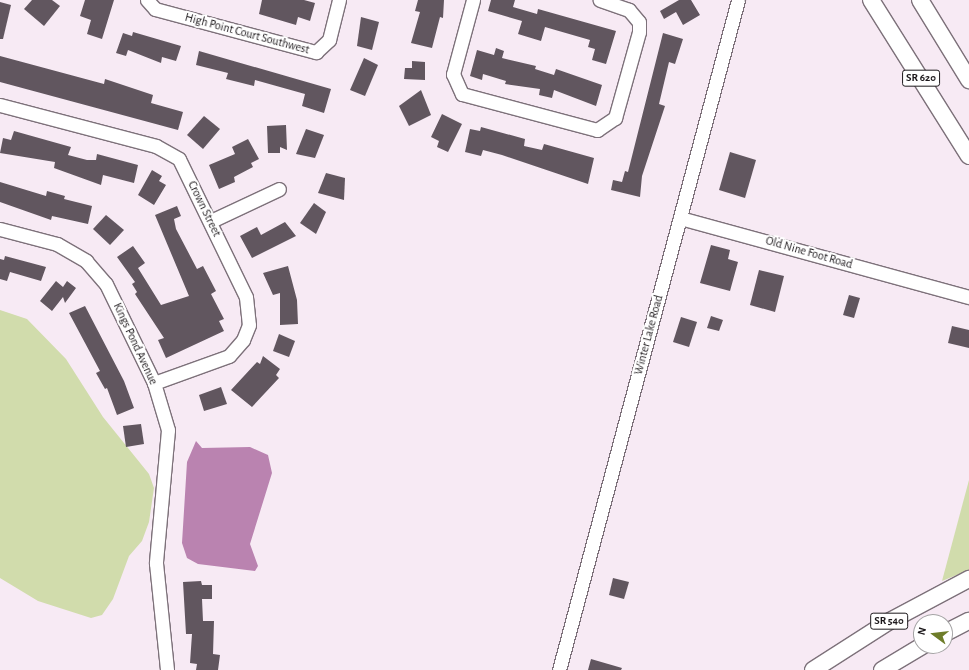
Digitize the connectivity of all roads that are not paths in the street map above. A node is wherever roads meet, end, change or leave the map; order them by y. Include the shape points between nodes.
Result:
1 (147, 0) edge
2 (339, 0) edge
3 (473, 0) edge
4 (600, 0) edge
5 (738, 0) edge
6 (871, 0) edge
7 (920, 0) edge
8 (969, 80) edge
9 (0, 105) edge
10 (969, 156) edge
11 (279, 189) dead end
12 (680, 218) junction
13 (211, 221) junction
14 (0, 229) edge
15 (969, 297) edge
16 (154, 383) junction
17 (969, 579) edge
18 (969, 621) edge
19 (953, 629) edge
20 (913, 651) edge
21 (167, 670) edge
22 (559, 670) edge
23 (813, 670) edge
24 (882, 670) edge

1 - 2 street, High Point Court Southwest via 155,9 316,52 329,40
3 - 4 street via 454,74 462,94 597,130 615,118 639,27 629,10
5 - 12 street, Winter Lake Road
6 - 10 main road, SR 620
7 - 8 main road
9 - 13 street, Crown Street via 168,150 179,159
11 - 13 street
12 - 15 street, Old Nine Foot Road
12 - 22 street, Winter Lake Road
13 - 16 street, Crown Street via 246,297 250,316 247,333 229,356
14 - 16 street, Kings Pond Avenue via 57,244 86,262 106,284
16 - 21 street, Kings Pond Avenue via 168,430 156,563
17 - 23 main road, SR 540 via 888,622
18 - 19 main road
20 - 24 main road

